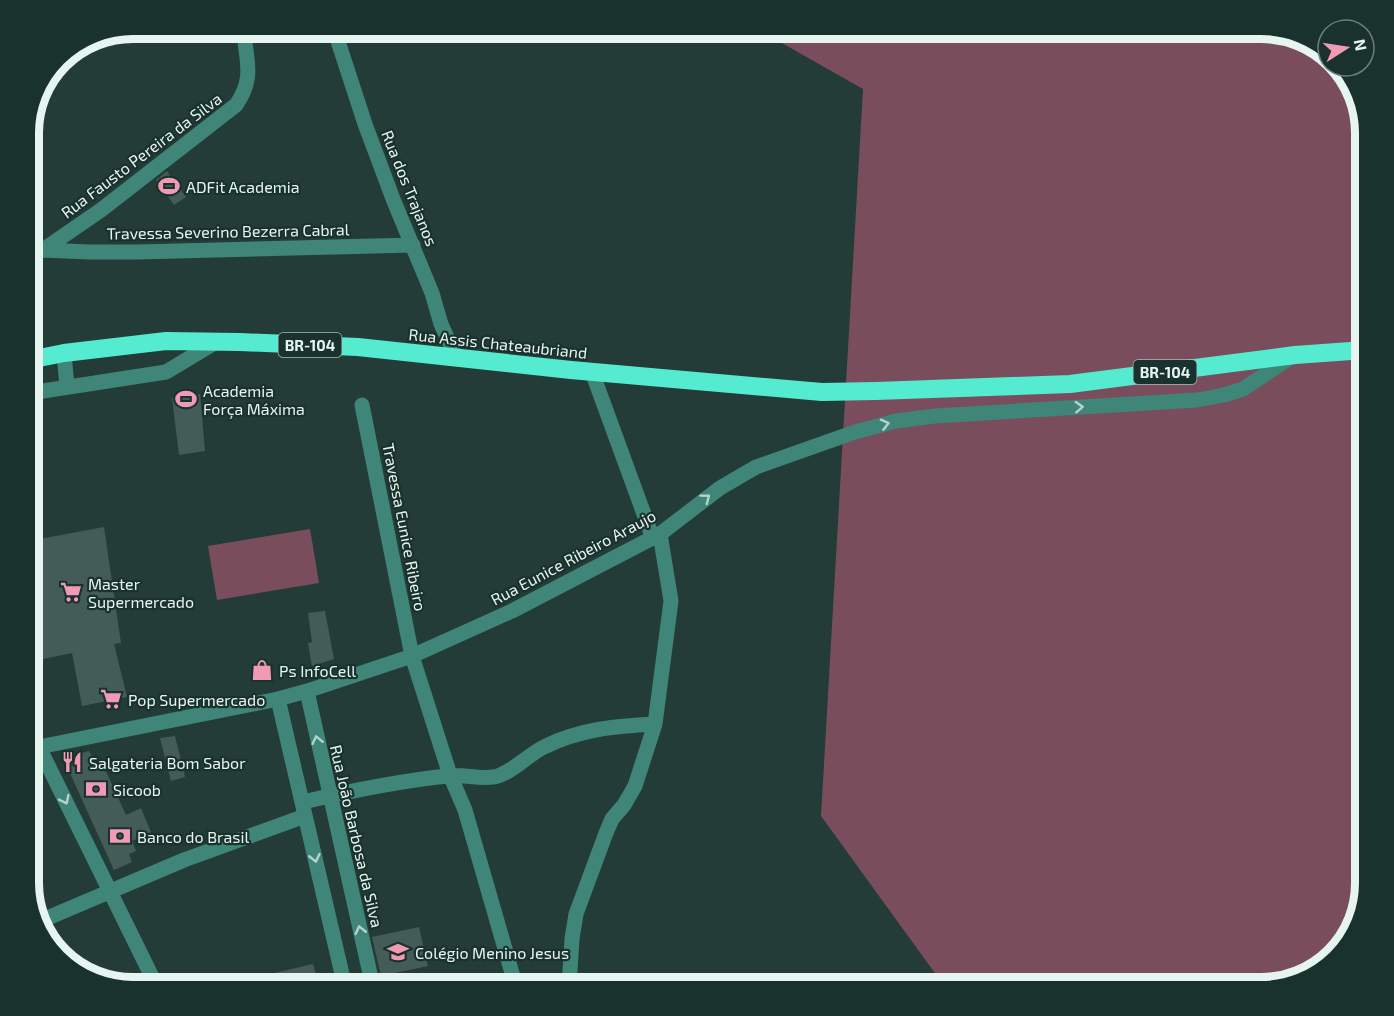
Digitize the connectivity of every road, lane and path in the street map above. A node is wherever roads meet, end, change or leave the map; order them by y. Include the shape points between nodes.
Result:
1 (243, 39) edge
2 (337, 39) edge
3 (413, 244) junction
4 (43, 250) junction
5 (39, 252) edge
6 (216, 342) junction
7 (1355, 351) edge
8 (64, 353) junction
9 (1295, 355) junction
10 (39, 358) edge
11 (457, 359) junction
12 (592, 372) junction
13 (67, 387) junction
14 (39, 393) edge
15 (362, 405) dead end
16 (656, 535) junction
17 (412, 656) junction
18 (307, 691) junction
19 (278, 699) junction
20 (655, 724) junction
21 (39, 747) edge
22 (39, 757) edge
23 (450, 775) junction
24 (329, 796) junction
25 (304, 809) junction
26 (111, 891) junction
27 (46, 918) edge
28 (153, 977) edge
29 (343, 977) edge
30 (371, 977) edge
31 (513, 977) edge
32 (570, 977) edge

1 - 4 street, Rua Fausto Pereira da Silva via 248,81 236,105
2 - 3 street, Rua dos Trajanos via 369,135
3 - 4 street, Travessa Severino Bezerra Cabral via 137,252
3 - 11 street, Rua dos Trajanos
4 - 5 street, Rua Fausto Pereira da Silva
6 - 8 highway, Rua Assis Chateaubriand / BR-104 via 166,341
6 - 11 highway, Rua Assis Chateaubriand / BR-104 via 358,347
6 - 13 street via 165,372
7 - 9 highway, BR-104
8 - 10 highway, Rua Assis Chateaubriand / BR-104
8 - 13 street
9 - 12 highway, Rua Assis Chateaubriand / BR-104 via 1070,384 964,389 822,392
16 -> 9 street, Rua Eunice Ribeiro Araujo via 756,467 855,432 935,416 1197,400 1243,389
11 - 12 highway, Rua Assis Chateaubriand / BR-104
12 - 16 street
13 - 14 street
15 - 17 street, Travessa Eunice Ribeiro
16 - 17 street, Rua Eunice Ribeiro Araujo via 512,611
16 - 20 street via 670,601
17 - 18 street, Rua Eunice Ribeiro Araujo
17 - 23 street, Travessa Eunice Ribeiro
18 - 19 street, Rua Eunice Ribeiro Araujo
24 -> 18 street, Rua João Barbosa da Silva
19 - 21 street, Rua Eunice Ribeiro Araujo
19 - 25 street
20 - 23 street via 598,729 560,739 493,777
20 - 32 street via 635,786 612,819 576,914
22 -> 26 street
23 - 24 street
23 - 31 street, Travessa Eunice Ribeiro via 465,810
24 - 25 street
30 -> 24 street, Rua João Barbosa da Silva
25 - 26 street
25 -> 29 street
26 - 27 street
26 - 28 street

